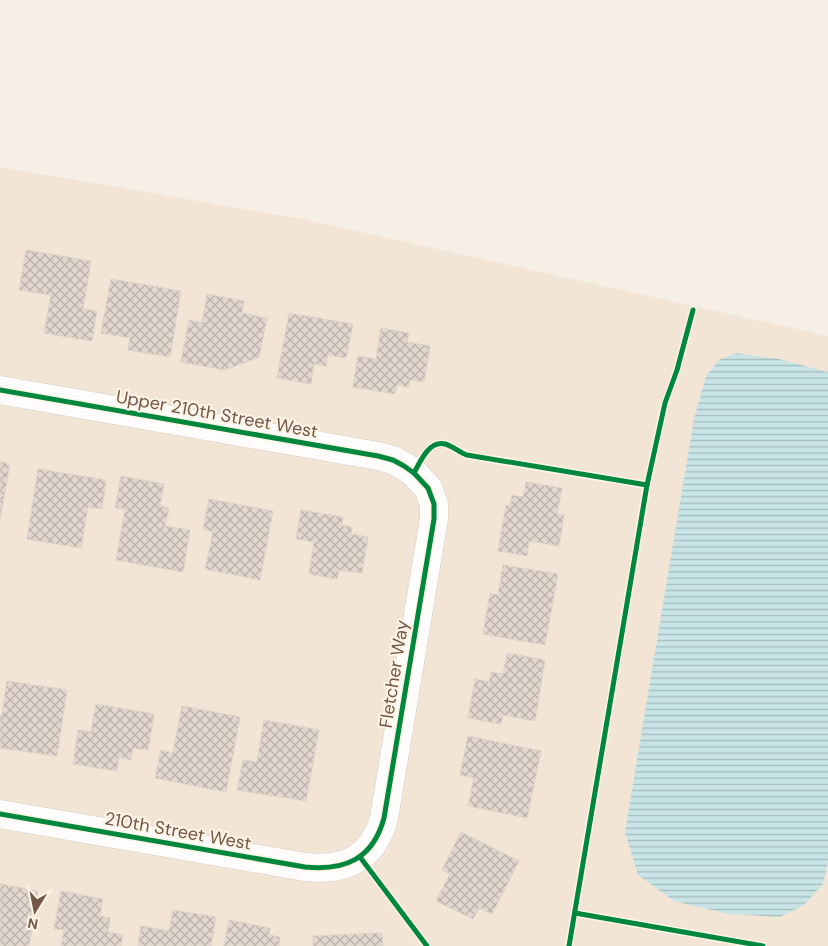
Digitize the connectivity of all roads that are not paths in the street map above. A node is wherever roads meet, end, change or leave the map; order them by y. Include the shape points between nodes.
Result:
1 (0, 390) edge
2 (421, 481) joint
3 (0, 814) edge
4 (350, 862) joint

1 - 2 street, Upper 210th Street West via 378,456 404,466
2 - 4 street, Fletcher Way via 428,488 434,504 434,520 384,818 373,843 360,857
3 - 4 street, 210th Street West via 305,867 321,869

